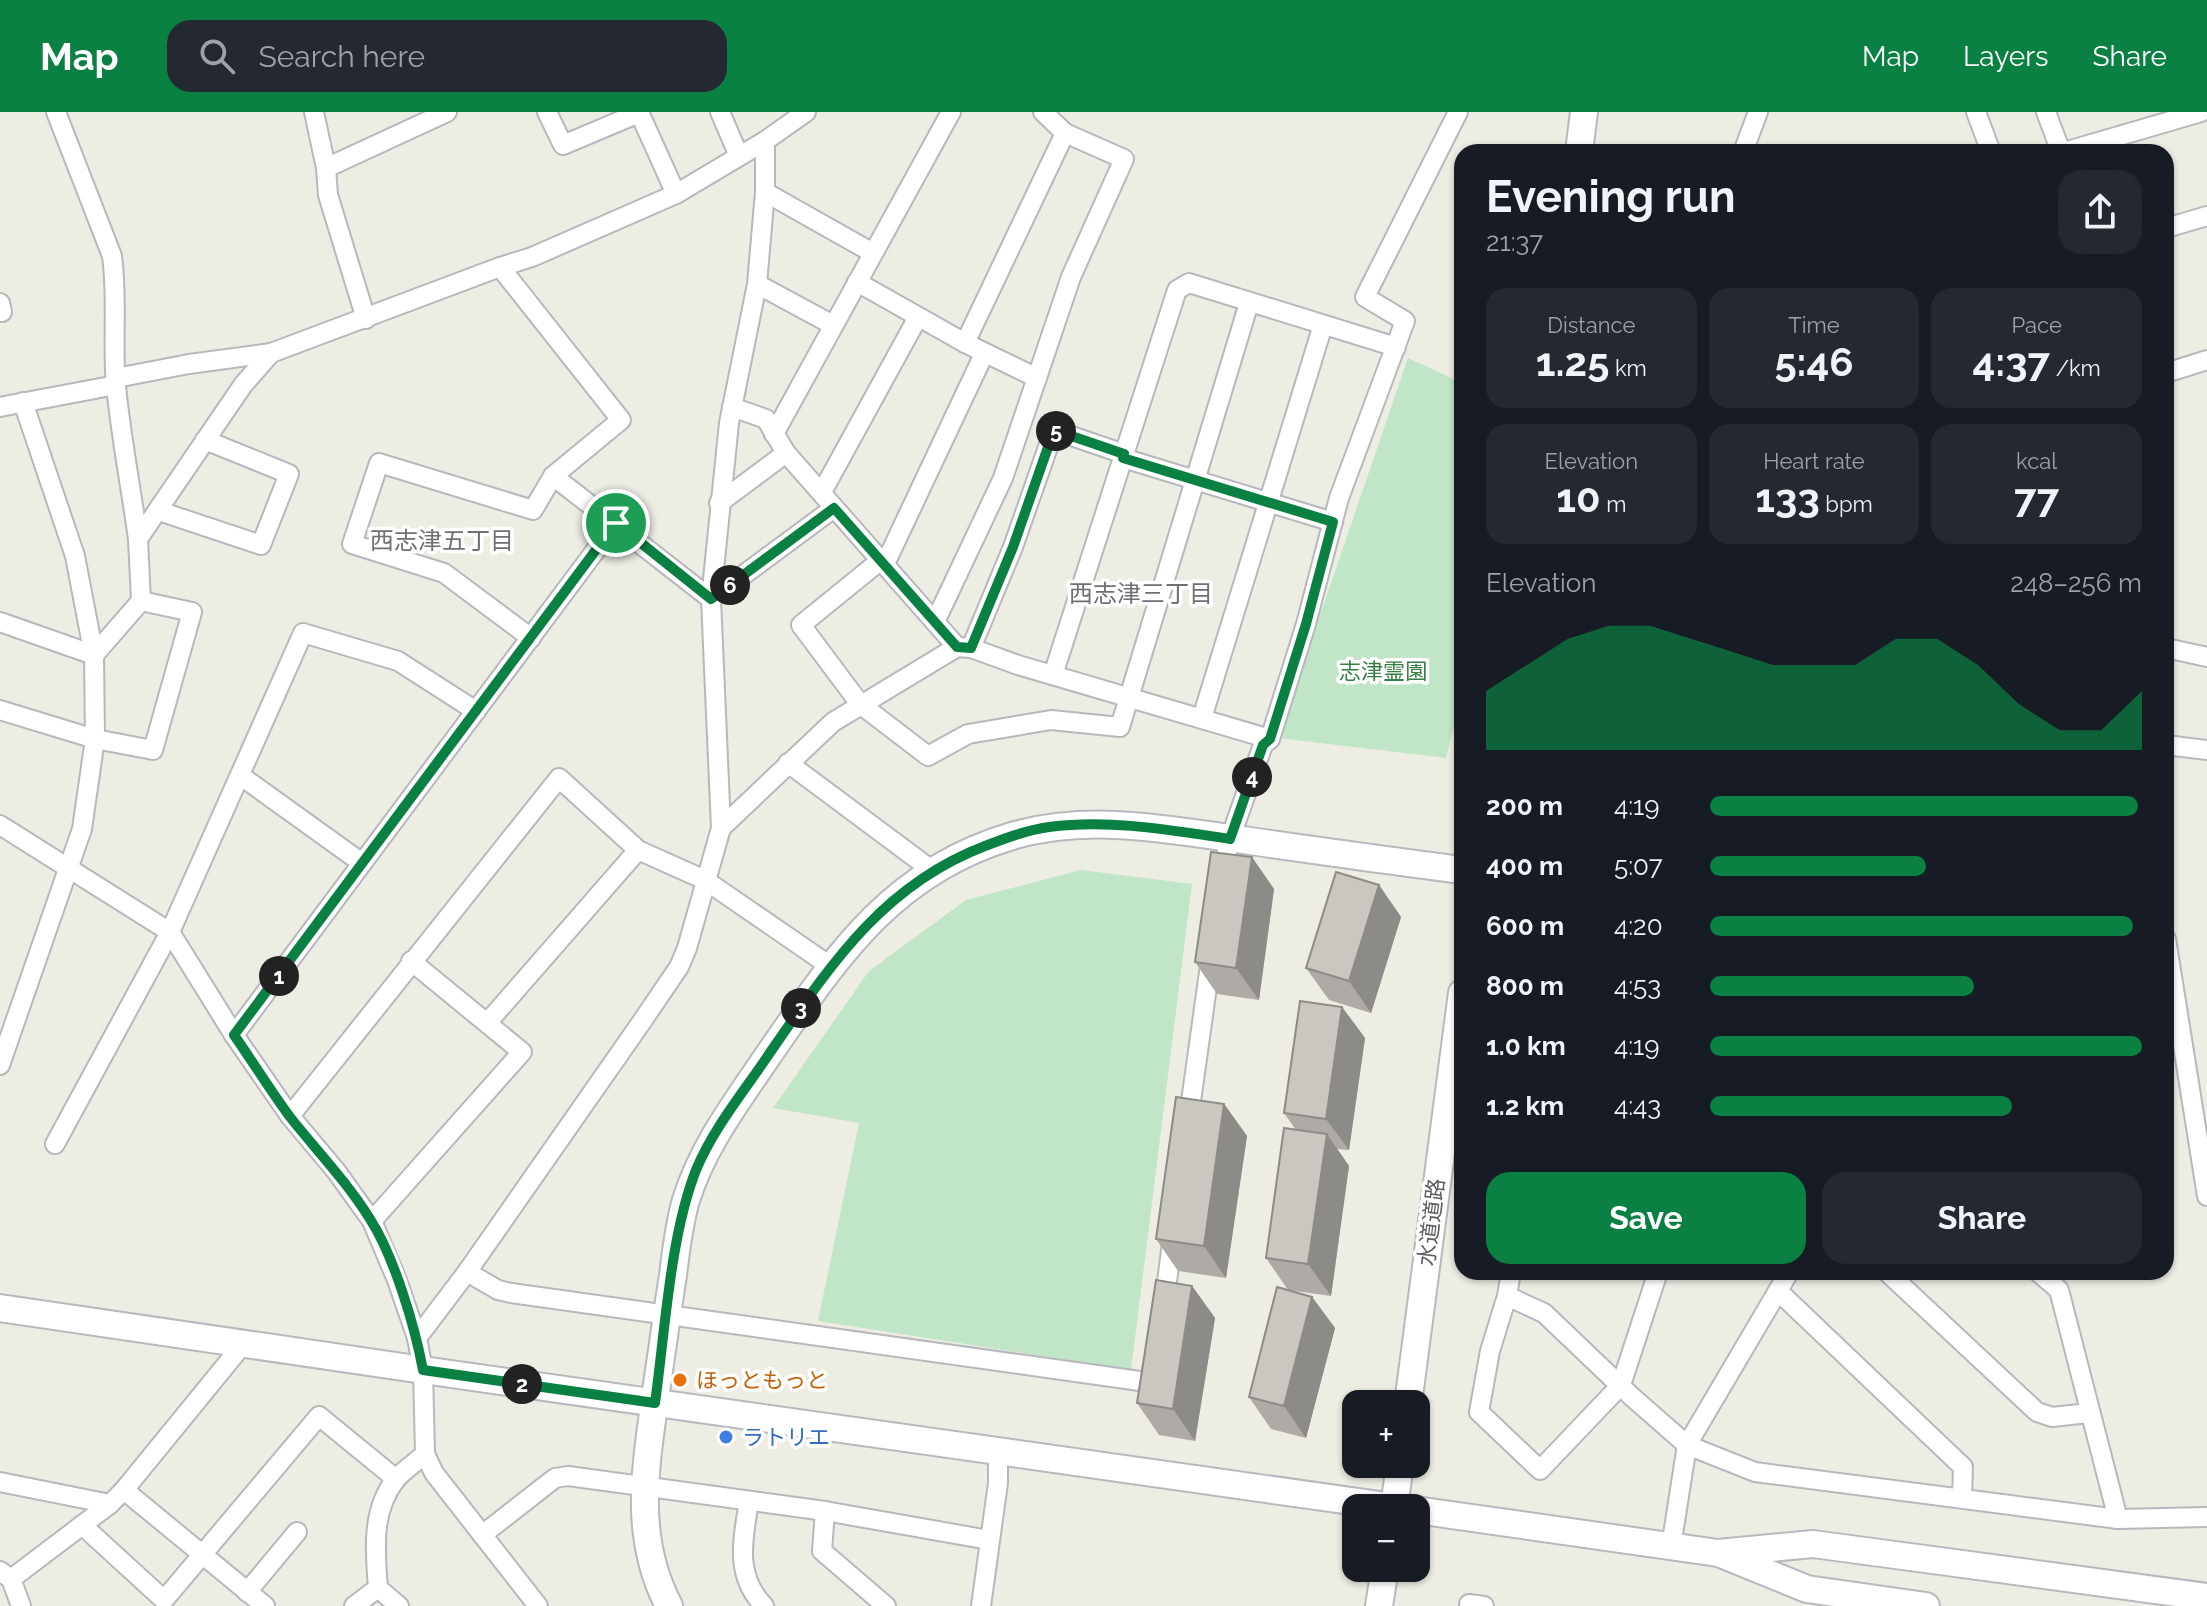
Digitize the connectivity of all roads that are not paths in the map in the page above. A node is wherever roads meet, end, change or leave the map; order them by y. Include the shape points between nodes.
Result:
1 (56, 112) edge
2 (314, 112) edge
3 (447, 112) edge
4 (547, 112) edge
5 (639, 112) edge
6 (720, 112) edge
7 (806, 112) edge
8 (951, 112) edge
9 (1043, 112) edge
10 (1458, 112) edge
11 (1584, 112) edge
12 (1758, 112) edge
13 (1976, 112) edge
14 (2046, 112) edge
15 (2201, 112) edge
16 (1065, 133) junction
17 (765, 141) junction
18 (1580, 144) edge
19 (1746, 144) edge
20 (1988, 144) edge
21 (2059, 144) edge
22 (2090, 144) edge
23 (739, 156) junction
24 (326, 168) junction
25 (765, 192) junction
26 (676, 194) junction
27 (2207, 216) edge
28 (2174, 226) edge
29 (873, 253) junction
30 (500, 267) junction
31 (857, 282) junction
32 (757, 284) junction
33 (0, 303) edge
34 (1249, 303) junction
35 (0, 312) edge
36 (918, 317) junction
37 (366, 319) junction
38 (833, 325) junction
39 (1323, 325) junction
40 (965, 343) junction
41 (1396, 347) junction
42 (271, 353) junction
43 (984, 354) junction
44 (2207, 360) edge
45 (2174, 370) edge
46 (1037, 378) junction
47 (116, 381) junction
48 (23, 402) junction
49 (0, 407) edge
50 (732, 407) junction
51 (774, 434) junction
52 (205, 440) junction
53 (786, 453) junction
54 (1124, 456) junction
55 (553, 476) junction
56 (1195, 480) junction
57 (822, 492) junction
58 (1269, 502) junction
59 (719, 503) junction
60 (834, 508) junction
61 (159, 511) junction
62 (1333, 522) junction
63 (616, 523) junction
64 (138, 539) junction
65 (883, 562) junction
66 (711, 599) junction
67 (141, 601) junction
68 (0, 622) edge
69 (935, 622) junction
70 (531, 638) junction
71 (964, 647) junction
72 (2174, 650) edge
73 (94, 655) junction
74 (2207, 657) edge
75 (1053, 675) junction
76 (1129, 696) junction
77 (860, 704) junction
78 (0, 710) edge
79 (476, 711) junction
80 (1202, 718) junction
81 (95, 739) junction
82 (1270, 739) junction
83 (2174, 746) edge
84 (2207, 750) edge
85 (788, 763) junction
86 (241, 776) junction
87 (0, 825) edge
88 (721, 828) junction
89 (1230, 839) junction
90 (638, 850) junction
91 (362, 863) junction
92 (1454, 869) edge
93 (70, 870) junction
94 (933, 871) junction
95 (705, 880) junction
96 (1220, 888) edge
97 (170, 932) junction
98 (1214, 935) edge
99 (411, 961) junction
100 (830, 966) junction
101 (2174, 989) edge
102 (487, 1023) junction
103 (234, 1035) junction
104 (1454, 1054) edge
105 (0, 1065) edge
106 (290, 1116) junction
107 (1187, 1134) edge
108 (55, 1144) dead end
109 (2207, 1196) edge
110 (1176, 1211) edge
111 (372, 1221) junction
112 (467, 1272) junction
113 (1510, 1280) edge
114 (1652, 1280) edge
115 (1784, 1280) edge
116 (1896, 1280) edge
117 (2047, 1280) edge
118 (1778, 1291) junction
119 (1507, 1296) junction
120 (0, 1308) edge
121 (667, 1316) junction
122 (1161, 1329) edge
123 (417, 1338) junction
124 (244, 1343) junction
125 (1157, 1356) edge
126 (423, 1370) junction
127 (1621, 1385) junction
128 (1410, 1390) edge
129 (655, 1403) junction
130 (2089, 1413) junction
131 (1687, 1445) junction
132 (998, 1451) junction
133 (425, 1454) junction
134 (396, 1479) junction
135 (0, 1482) edge
136 (644, 1488) junction
137 (124, 1490) junction
138 (1962, 1497) junction
139 (749, 1501) junction
140 (1342, 1501) edge
141 (110, 1504) junction
142 (825, 1511) junction
143 (1430, 1512) edge
144 (2207, 1517) edge
145 (2118, 1519) junction
146 (82, 1525) junction
147 (297, 1532) dead end
148 (482, 1535) junction
149 (989, 1540) junction
150 (1671, 1547) junction
151 (1718, 1553) junction
152 (202, 1557) junction
153 (5, 1575) edge
154 (1383, 1582) edge
155 (378, 1588) junction
156 (247, 1592) junction
157 (2207, 1597) edge
158 (21, 1606) edge
159 (265, 1606) edge
160 (354, 1606) edge
161 (399, 1606) edge
162 (538, 1606) edge
163 (669, 1606) edge
164 (764, 1606) edge
165 (886, 1606) edge
166 (981, 1606) edge
167 (1379, 1606) edge
168 (1469, 1606) edge
169 (1484, 1606) edge
170 (1926, 1606) edge

1 - 47 street via 112,256
2 - 24 street
3 - 24 street
4 - 5 street via 563,145
5 - 26 street
6 - 23 street
7 - 17 street
8 - 29 street
9 - 16 street
10 - 41 street via 1365,297 1405,321
11 - 18 street
12 - 19 street
13 - 20 street
14 - 21 street
15 - 22 street
16 - 40 street
16 - 46 street via 1124,159 1071,277
17 - 23 street
17 - 25 street
23 - 26 street
24 - 37 street via 328,195
25 - 29 street
25 - 32 street
26 - 30 street
27 - 28 street
29 - 31 street
30 - 37 street
30 - 55 street via 621,420
31 - 36 street
31 - 38 street
32 - 38 street
32 - 50 street
33 - 35 street
34 - 39 street
34 - 54 street via 1189,283 1177,290
34 - 56 street
36 - 40 street
36 - 57 street
37 - 42 street
38 - 51 street
39 - 41 street
39 - 58 street
40 - 43 street
41 - 62 street
42 - 47 street
42 - 52 street
43 - 46 street
43 - 65 street
44 - 45 street
46 - 69 street via 1003,478
47 - 48 street
47 - 64 street
48 - 49 street
48 - 73 street via 75,556
50 - 51 street via 766,419
50 - 59 street
51 - 53 street
52 - 61 street
52 - 61 street via 289,474 261,545
53 - 57 street
53 - 59 street
54 - 56 street
54 - 71 street via 1054,430 1013,547
54 - 75 street
55 - 63 street
55 - 70 street via 533,510 379,463 352,544 444,573
56 - 58 street
56 - 76 street
57 - 60 street
58 - 62 street
58 - 80 street
59 - 66 street
60 - 65 street
60 - 66 street
61 - 64 street
62 - 82 street
63 - 66 street
63 - 70 street
64 - 67 street
65 - 69 street
65 - 77 street via 801,625
66 - 88 street
67 - 73 street
67 - 81 street via 192,612 153,750
68 - 73 street
69 - 71 street
70 - 79 street
71 - 75 street
71 - 77 street
72 - 74 street
73 - 81 street
75 - 76 street
76 - 77 street via 1120,727 1051,720 968,734 928,756
76 - 80 street
77 - 85 street
78 - 81 street
79 - 86 street via 398,661 303,633
79 - 91 street
80 - 82 street
81 - 93 street via 82,829
82 - 89 street via 1263,745
83 - 84 street
85 - 88 street
85 - 94 street
86 - 91 street
86 - 97 street
87 - 93 street
88 - 95 street
89 - 92 street
89 - 94 street via 1135,825 1048,827 1009,837
89 - 96 street
90 - 95 street
90 - 99 street via 559,778
90 - 102 street
91 - 103 street
93 - 97 street
93 - 105 street
94 - 100 street via 880,910
95 - 100 street
95 - 112 street via 679,967
97 - 103 street
97 - 108 street
98 - 107 street
99 - 102 street
99 - 106 street
100 - 121 street via 716,1132 697,1169 685,1204
101 - 109 street
102 - 111 street via 522,1052
103 - 106 street
104 - 128 street, 水道道路
106 - 111 street
110 - 122 street
111 - 123 street
112 - 121 street via 511,1293
112 - 123 street
113 - 119 street
114 - 127 street
115 - 118 street
116 - 130 street via 2037,1412 2052,1417
117 - 130 street via 2059,1290
118 - 131 street
118 - 138 street via 1963,1467
119 - 127 street via 1544,1313
119 - 127 street via 1479,1412 1540,1470
120 - 124 street
121 - 125 street via 1154,1383
121 - 129 street
123 - 126 street
124 - 126 street
124 - 137 street
126 - 129 street
126 - 133 street
127 - 131 street
129 - 132 street
129 - 136 street
130 - 145 street
131 - 138 street via 1755,1472
131 - 150 street
132 - 140 street
132 - 149 street
133 - 134 street
133 - 148 street
134 - 152 street via 319,1416
134 - 155 street via 381,1507 374,1544
135 - 141 street
136 - 139 street
136 - 148 street via 555,1478
136 - 163 street via 645,1537
137 - 141 street
137 - 152 street
138 - 145 street
139 - 142 street
139 - 164 street via 743,1569 749,1589
141 - 146 street
142 - 149 street
142 - 165 street via 822,1551
143 - 150 street
144 - 145 street
146 - 152 street via 164,1600
146 - 153 street
147 - 156 street
148 - 162 street
149 - 166 street
150 - 151 street
151 - 157 street via 1813,1544
151 - 170 street via 1807,1589
152 - 156 street
153 - 158 street
154 - 167 street
155 - 160 street
155 - 161 street
156 - 159 street
168 - 169 street

